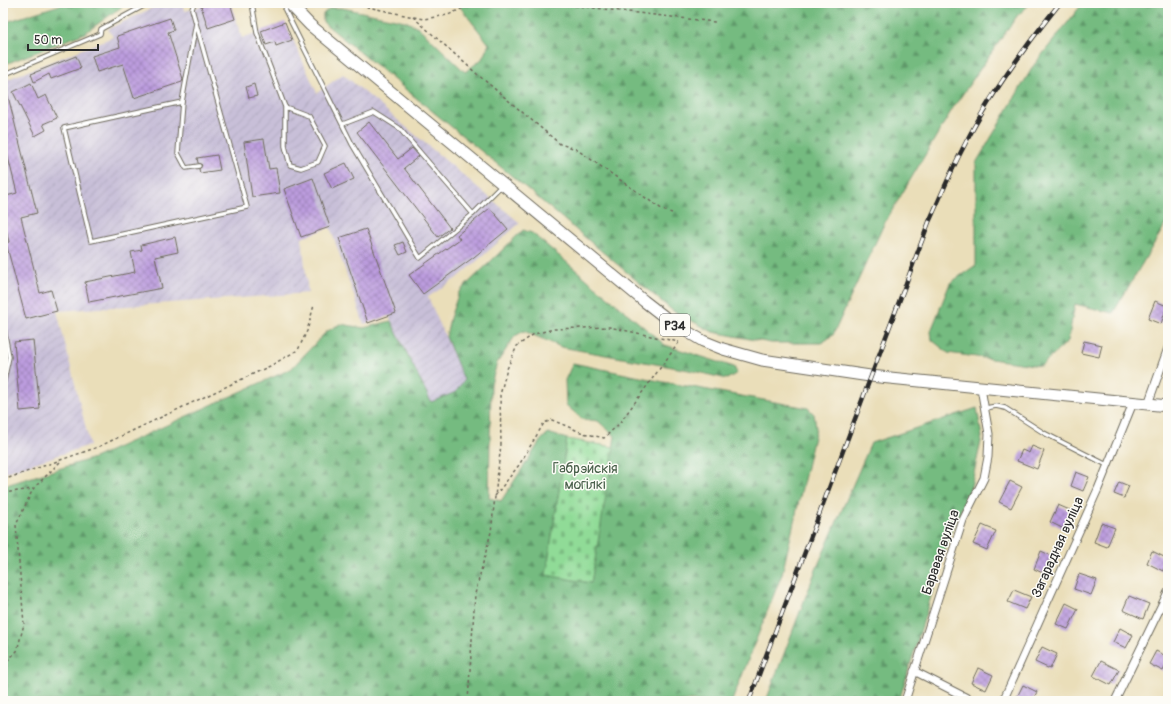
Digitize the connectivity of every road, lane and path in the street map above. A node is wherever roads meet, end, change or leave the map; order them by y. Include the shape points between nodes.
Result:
1 (149, 3) edge
2 (194, 3) edge
3 (252, 3) edge
4 (288, 3) edge
5 (349, 3) edge
6 (474, 3) edge
7 (551, 3) edge
8 (413, 17) junction
9 (716, 22) dead end
10 (196, 23) junction
11 (3, 75) edge
12 (182, 102) junction
13 (285, 107) junction
14 (343, 124) junction
15 (199, 166) dead end
16 (502, 185) junction
17 (672, 213) dead end
18 (473, 214) junction
19 (314, 305) dead end
20 (3, 322) edge
21 (3, 327) edge
22 (688, 332) junction
23 (679, 342) junction
24 (1168, 348) edge
25 (3, 385) edge
26 (981, 388) junction
27 (1133, 403) junction
28 (1148, 404) junction
29 (1168, 406) edge
30 (986, 408) junction
31 (62, 460) junction
32 (1107, 465) junction
33 (3, 480) edge
34 (33, 489) junction
35 (3, 493) edge
36 (495, 497) junction
37 (1168, 592) edge
38 (3, 665) edge
39 (914, 671) junction
40 (468, 701) edge
41 (905, 701) edge
42 (973, 701) edge
43 (1003, 701) edge
44 (1114, 701) edge

1 - 11 lane via 101,29 100,34
2 - 10 lane via 192,9
3 - 13 lane via 257,33
4 - 14 lane via 285,10
4 - 16 main road, Р34 via 310,25
5 - 8 path
6 - 8 path via 448,15 423,19
7 - 9 path
8 - 17 path via 560,144 576,149 663,210
10 - 12 lane
10 - 12 lane via 247,208 91,240 64,128
12 - 15 lane via 178,153 186,168
13 - 13 lane via 285,146 290,165 302,168 318,162 325,146 309,116
14 - 18 lane via 374,112 398,128
14 - 18 lane via 352,144 420,258
16 - 18 lane
16 - 22 main road, Р34 via 644,301
19 - 31 path via 307,331 298,350 270,366 98,447
20 - 21 lane
21 - 25 lane via 9,357
22 - 23 path
22 - 26 main road, Р34 via 723,349 762,360 870,376
23 - 36 path via 619,424 604,438 583,433 552,420 544,423 520,465
23 - 36 path via 609,327 554,329 534,334 517,346 500,395 501,444
24 - 28 street
26 - 27 main road, Р34
26 - 30 street, Баравая вуліца
27 - 28 main road, Р34
27 - 32 street, Загарадная вуліца
28 - 29 main road, Р34
30 - 32 lane via 1005,408 1044,433
30 - 39 street, Баравая вуліца via 989,434 984,478 962,520
31 - 33 path
31 - 34 path
32 - 43 street, Загарадная вуліца
34 - 35 path
34 - 38 path via 16,525 24,624 17,651
36 - 40 path via 491,532 475,594
37 - 44 street
39 - 41 street, Баравая вуліца
39 - 42 street

